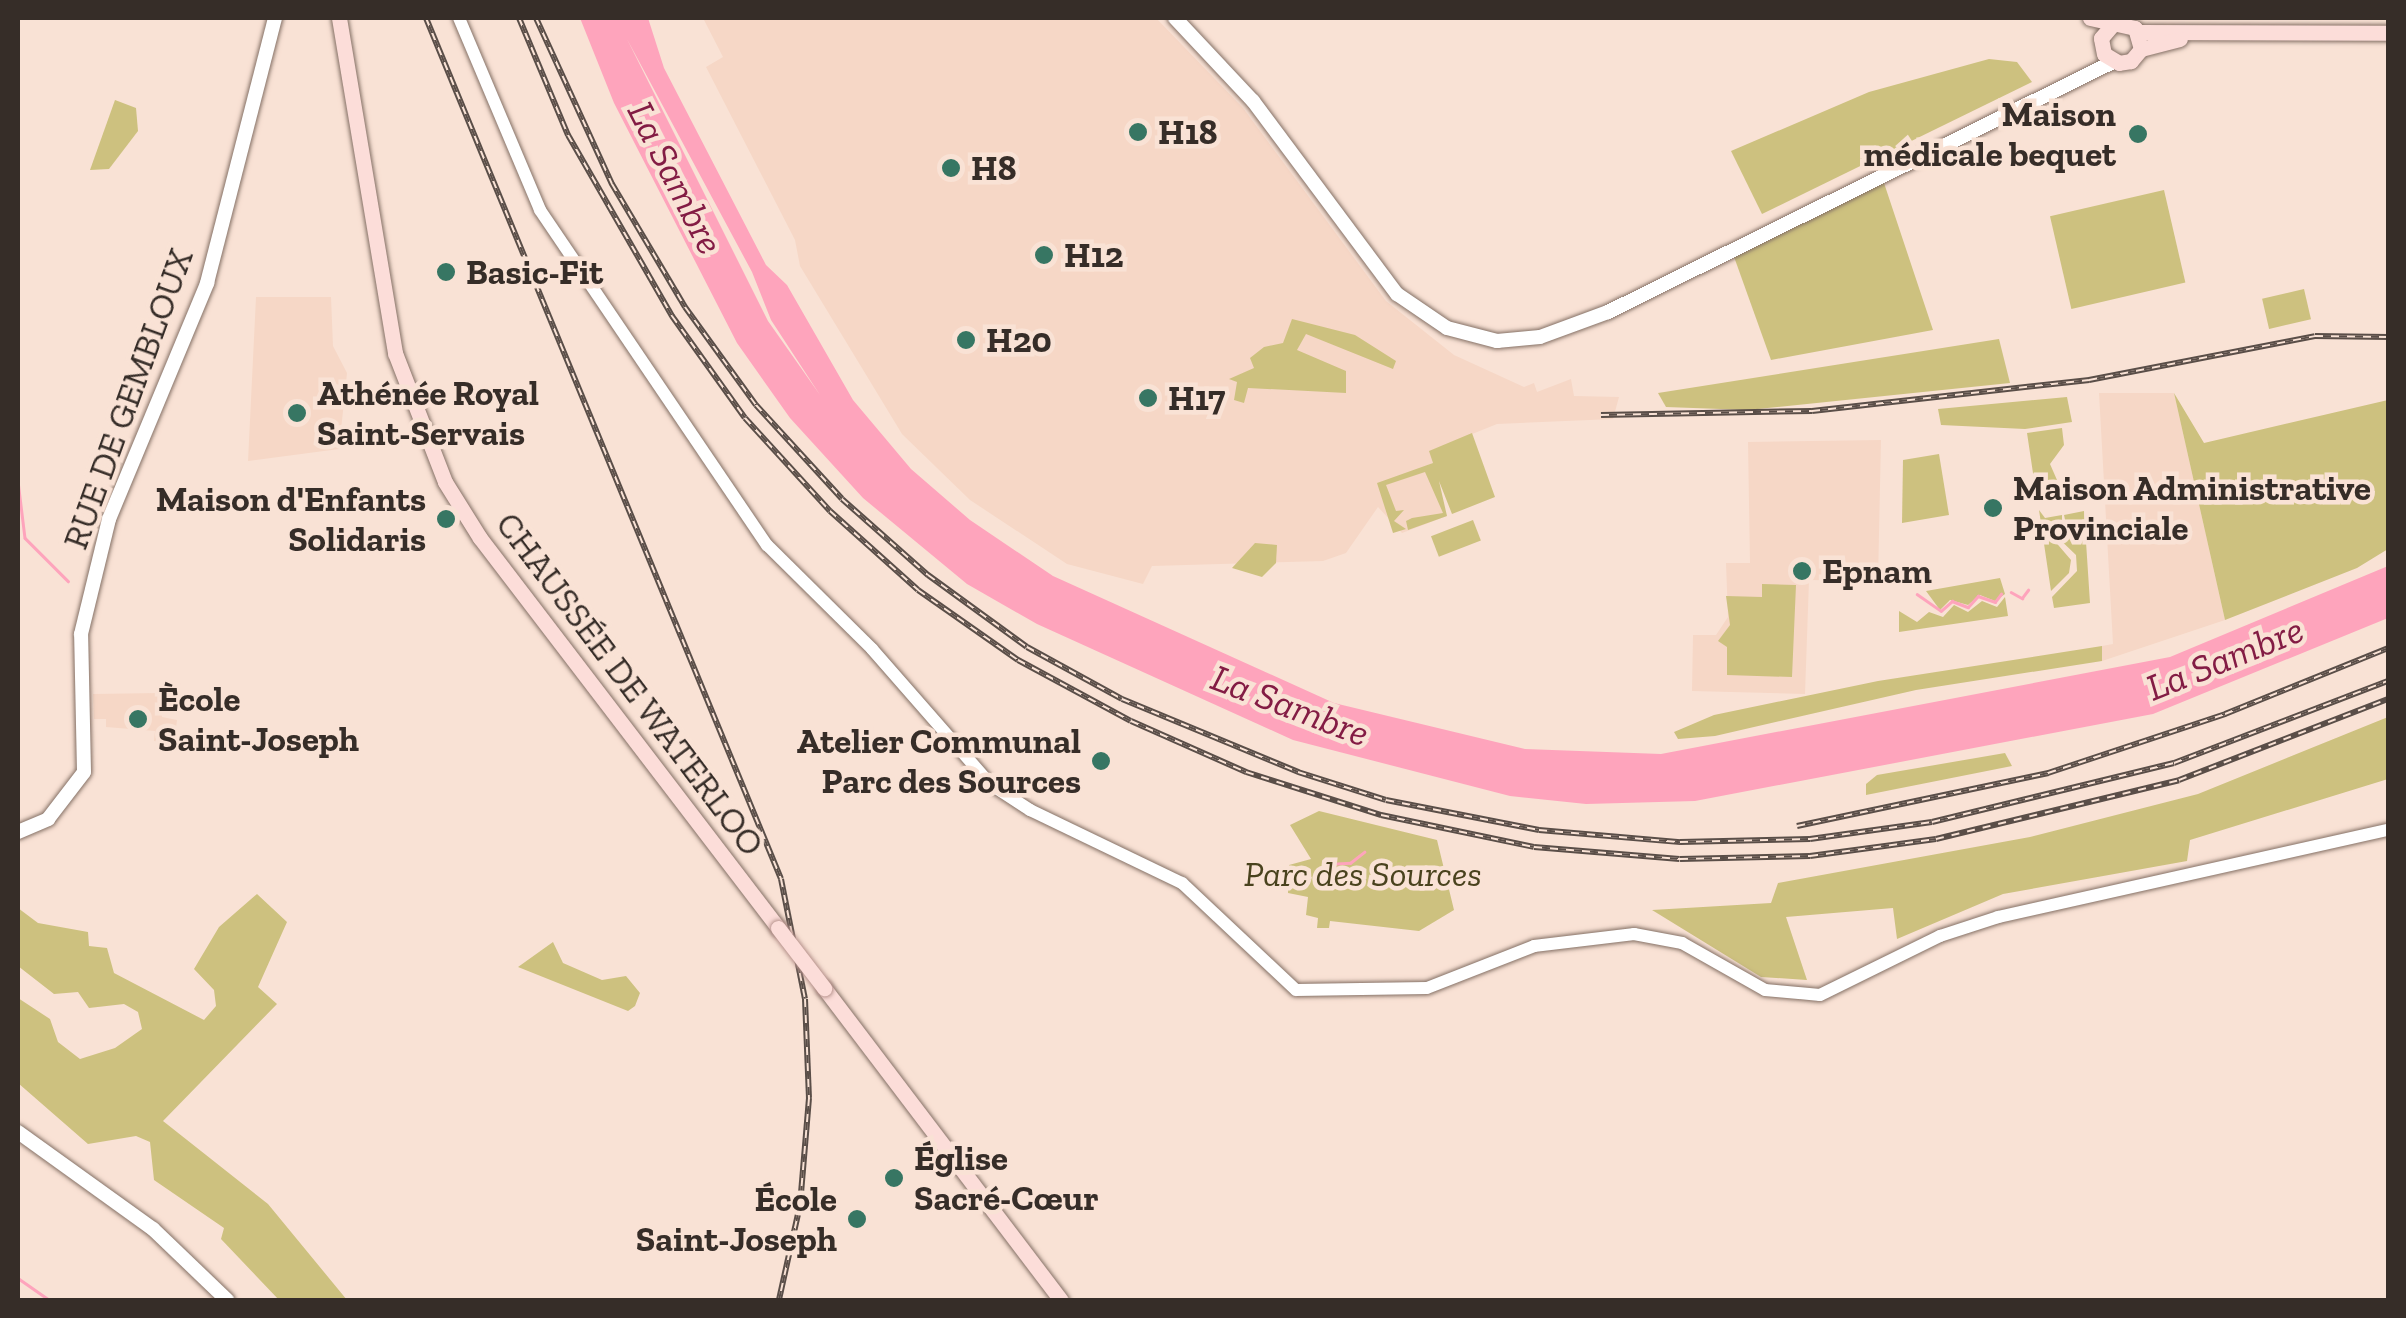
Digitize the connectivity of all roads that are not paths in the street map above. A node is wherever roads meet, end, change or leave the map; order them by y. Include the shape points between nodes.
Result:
1 (275, 18) edge
2 (339, 18) edge
3 (458, 18) edge
4 (1175, 18) edge
5 (2073, 18) edge
6 (2090, 18) edge
7 (2113, 24) junction
8 (2388, 35) edge
9 (2140, 41) junction
10 (2102, 43) junction
11 (2113, 62) junction
12 (2085, 75) junction
13 (2388, 830) edge
14 (18, 832) edge
15 (18, 1132) edge
16 (227, 1300) edge
17 (1061, 1300) edge

1 - 14 main road, RUE DE GEMBLOUX via 208,282 109,519 81,634 84,772 48,818
2 - 17 main road, CHAUSSÉE DE WATERLOO, bridge via 395,353 445,482 497,562
3 - 13 street via 540,210 620,334 713,457 749,522 981,775 1030,810 1182,883 1296,990 1427,988 1534,946 1634,934 1682,942 1766,990 1820,995 1940,936 1998,917
4 - 12 main road via 1254,101 1413,308 1448,328 1498,340 1540,337 1594,318
5 - 10 main road
6 - 7 main road
7 - 9 main road
7 - 10 main road
8 - 9 main road
9 - 11 main road via 2131,61
10 - 11 main road
10 - 12 main road
11 - 12 main road
15 - 16 main road via 153,1229

